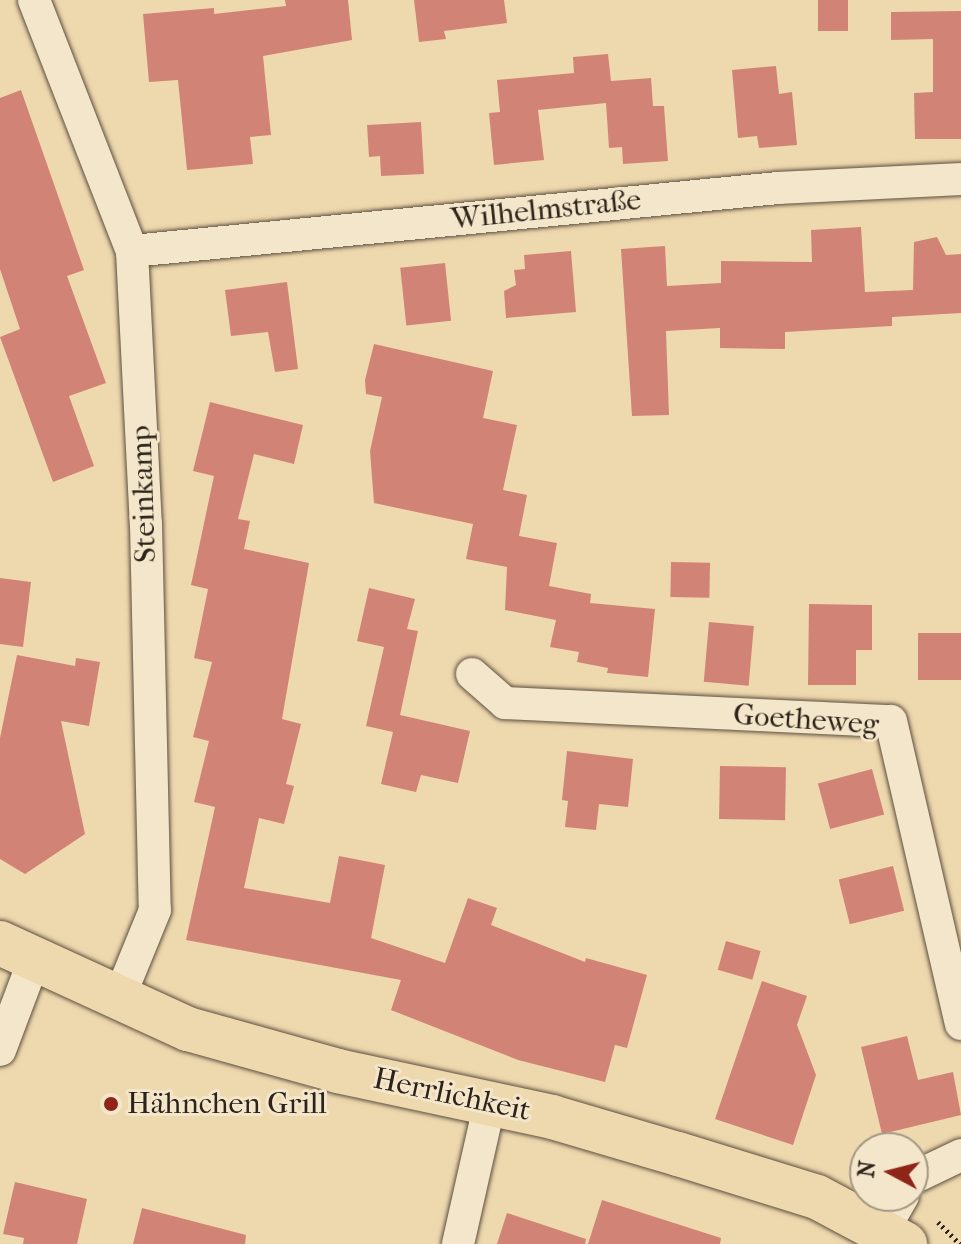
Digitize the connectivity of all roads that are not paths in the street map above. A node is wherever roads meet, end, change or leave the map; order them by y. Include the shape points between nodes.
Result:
1 (40, 1) edge
2 (961, 179) edge
3 (132, 251) junction
4 (472, 674) dead end
5 (17, 951) edge
6 (119, 998) junction
7 (961, 1024) edge
8 (0, 1050) edge
9 (490, 1102) junction
10 (961, 1155) edge
11 (929, 1170) edge
12 (897, 1223) edge
13 (458, 1244) edge

1 - 3 street, Steinkamp
2 - 3 street, Wilhelmstraße via 778,188
3 - 6 street, Steinkamp via 146,524 155,910
4 - 7 street, Goetheweg via 505,703 891,721
5 - 6 main road, Herrlichkeit
5 - 8 street
6 - 9 main road, Herrlichkeit via 203,1033 338,1071
9 - 12 main road, Herrlichkeit
9 - 13 street
10 - 11 street

